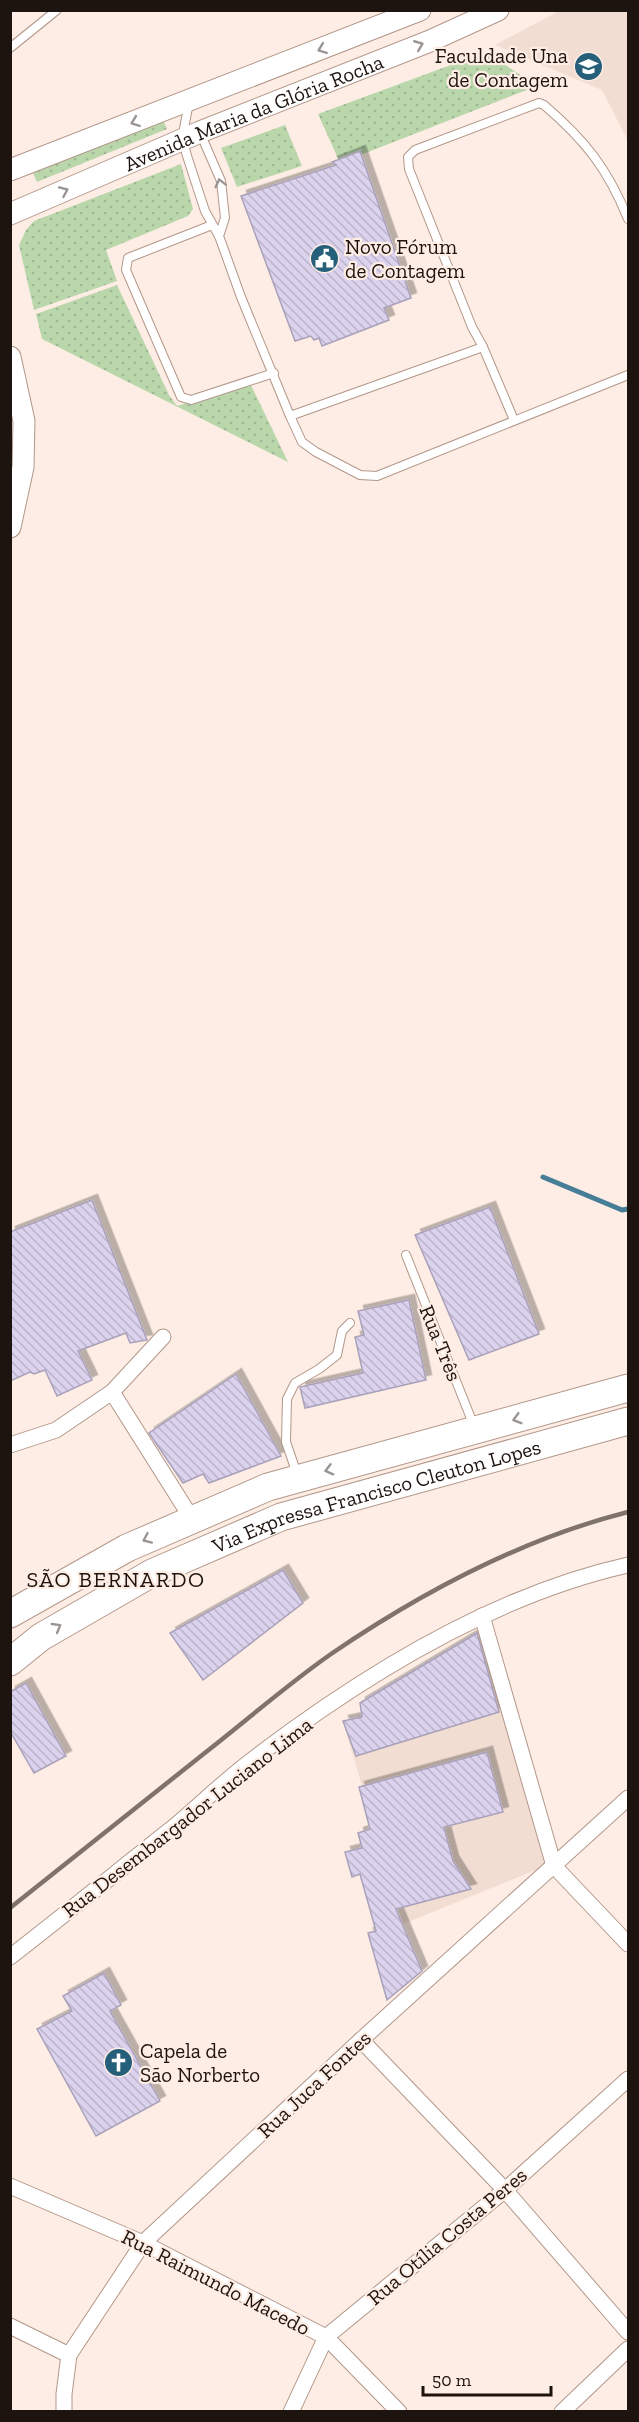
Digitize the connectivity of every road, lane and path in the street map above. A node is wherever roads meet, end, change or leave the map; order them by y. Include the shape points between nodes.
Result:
1 (57, 10) edge
2 (420, 10) edge
3 (498, 10) edge
4 (10, 48) edge
5 (190, 100) junction
6 (191, 136) junction
7 (10, 170) edge
8 (10, 214) edge
9 (628, 219) edge
10 (212, 225) junction
11 (219, 236) junction
12 (483, 347) junction
13 (10, 357) edge
14 (274, 373) junction
15 (628, 375) edge
16 (290, 416) junction
17 (514, 420) junction
18 (10, 527) edge
19 (406, 1255) dead end
20 (350, 1323) dead end
21 (163, 1336) dead end
22 (628, 1388) edge
23 (112, 1392) junction
24 (628, 1421) edge
25 (476, 1430) junction
26 (10, 1445) edge
27 (298, 1479) junction
28 (192, 1519) junction
29 (628, 1565) edge
30 (10, 1614) edge
31 (482, 1616) junction
32 (10, 1662) edge
33 (628, 1798) edge
34 (554, 1866) junction
35 (628, 1944) edge
36 (10, 1957) edge
37 (361, 2040) junction
38 (628, 2079) edge
39 (10, 2186) edge
40 (505, 2190) junction
41 (143, 2243) junction
42 (10, 2326) edge
43 (628, 2331) edge
44 (326, 2337) junction
45 (628, 2349) edge
46 (69, 2355) junction
47 (64, 2412) edge
48 (291, 2412) edge
49 (399, 2412) edge
50 (562, 2412) edge

1 - 4 lane
2 -> 5 street, Avenida Maria da Glória Rocha
6 -> 3 street, Avenida Maria da Glória Rocha
5 - 6 lane
5 -> 7 street, Avenida Maria da Glória Rocha
8 -> 6 street, Avenida Maria da Glória Rocha
6 - 10 lane via 205,211
11 -> 6 lane via 225,218 221,181
9 - 12 lane via 599,160 573,129 539,103 415,150 408,158 409,169
10 - 11 lane
10 - 14 lane via 128,258 126,270 181,397 191,400
11 - 14 lane
12 - 16 lane
12 - 17 lane
13 - 18 street via 24,421 23,467
14 - 16 lane
15 - 17 lane
16 - 17 lane via 302,442 367,477
19 - 25 lane, Rua Três
20 - 27 lane via 342,1330 337,1355 295,1383 287,1399 286,1442
21 - 23 street
22 -> 25 highway, Via Expressa Francisco Cleuton Lopes
23 - 26 street via 56,1430
23 - 28 street
32 -> 24 highway, Via Expressa Francisco Cleuton Lopes via 41,1637 152,1573 281,1517
25 -> 27 highway, Via Expressa Francisco Cleuton Lopes
27 - 28 highway, Via Expressa Francisco Cleuton Lopes via 267,1487
28 -> 30 highway, Via Expressa Francisco Cleuton Lopes via 127,1548
29 - 31 street, Rua Desembargador Luciano Lima via 592,1573
31 - 34 street
31 - 36 street, Rua Desembargador Luciano Lima via 420,1647 256,1757
33 - 34 street, Rua Juca Fontes
34 - 35 street
34 - 37 street, Rua Juca Fontes
37 - 40 street
37 - 41 street, Rua Juca Fontes
38 - 40 street, Rua Otília Costa Peres
39 - 41 street, Rua Raimundo Macedo
40 - 43 street
40 - 44 street, Rua Otília Costa Peres
41 - 44 street, Rua Raimundo Macedo
41 - 46 street, Rua Juca Fontes
42 - 46 street
44 - 48 street, Rua Otília Costa Peres
44 - 49 street, Rua Raimundo Macedo
45 - 50 street
46 - 47 street, Rua Juca Fontes

